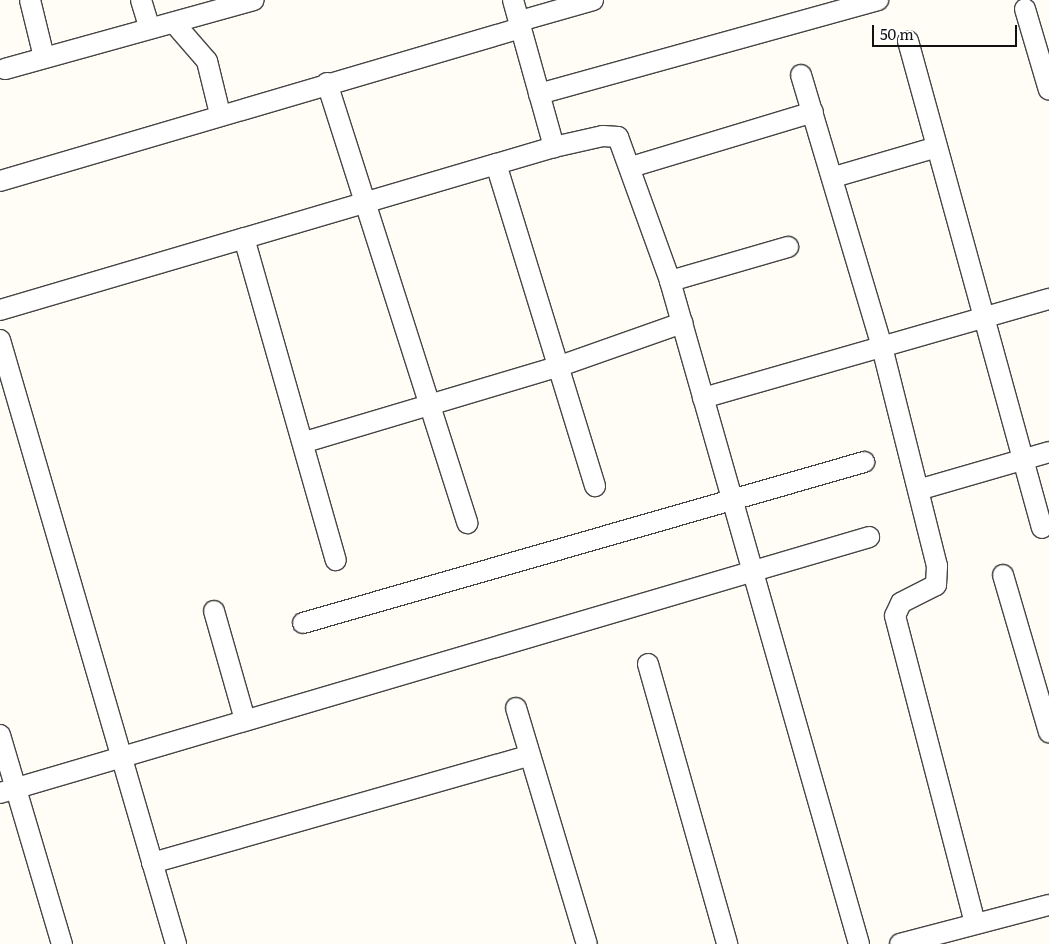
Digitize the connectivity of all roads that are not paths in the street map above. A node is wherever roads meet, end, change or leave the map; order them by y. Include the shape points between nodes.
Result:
1 (30, 0) edge
2 (141, 0) edge
3 (254, 0) edge
4 (513, 0) edge
5 (593, 0) edge
6 (878, 0) edge
7 (1025, 9) dead end
8 (174, 23) junction
9 (521, 25) junction
10 (149, 27) junction
11 (908, 41) dead end
12 (1044, 54) edge
13 (44, 56) junction
14 (6, 69) dead end
15 (801, 75) dead end
16 (327, 83) junction
17 (1049, 90) edge
18 (539, 94) junction
19 (813, 112) junction
20 (220, 114) junction
21 (554, 147) junction
22 (937, 147) junction
23 (496, 164) junction
24 (631, 166) junction
25 (834, 177) junction
26 (0, 181) edge
27 (366, 201) junction
28 (244, 238) junction
29 (788, 247) dead end
30 (670, 281) junction
31 (1049, 299) edge
32 (0, 310) edge
33 (984, 317) junction
34 (682, 323) junction
35 (0, 340) edge
36 (882, 347) junction
37 (556, 367) junction
38 (703, 398) junction
39 (431, 404) junction
40 (305, 442) junction
41 (1049, 452) edge
42 (1024, 459) junction
43 (864, 462) dead end
44 (595, 486) dead end
45 (921, 489) junction
46 (733, 501) junction
47 (467, 523) dead end
48 (1042, 528) dead end
49 (869, 537) dead end
50 (336, 560) dead end
51 (752, 570) junction
52 (1003, 575) dead end
53 (214, 611) dead end
54 (302, 623) dead end
55 (648, 664) dead end
56 (516, 708) dead end
57 (245, 720) junction
58 (1049, 732) edge
59 (0, 735) edge
60 (528, 756) junction
61 (121, 758) junction
62 (8, 790) edge
63 (152, 863) junction
64 (1049, 905) edge
65 (974, 923) junction
66 (62, 944) edge
67 (176, 944) edge
68 (587, 944) edge
69 (727, 944) edge
70 (859, 944) edge
71 (900, 944) edge

1 - 13 street
2 - 10 street
3 - 8 street
4 - 9 street
5 - 9 street
6 - 18 street
7 - 12 street
8 - 10 street
8 - 20 street via 212,70
9 - 16 street
9 - 18 street
10 - 13 street
11 - 22 street
12 - 17 street
13 - 14 street
15 - 19 street
16 - 20 street
16 - 27 street
18 - 21 street
19 - 24 street
19 - 25 street
20 - 26 street
21 - 23 street
21 - 24 street via 618,137
22 - 25 street
22 - 33 street
23 - 27 street
23 - 37 street
24 - 30 street
25 - 36 street
27 - 28 street
27 - 39 street
28 - 32 street
28 - 40 street
29 - 30 street
30 - 34 street
31 - 33 street
33 - 36 street
33 - 42 street
34 - 37 street
34 - 38 street
35 - 61 street
36 - 38 street
36 - 45 street
37 - 39 street
37 - 44 street
38 - 46 street
39 - 40 street
39 - 47 street
40 - 50 street
41 - 42 street
42 - 45 street
42 - 48 street
43 - 46 street
45 - 65 street via 937,583 927,593 901,604 896,622
46 - 51 street
46 - 54 street
49 - 51 street
51 - 57 street
51 - 70 street
52 - 58 street
53 - 57 street
55 - 69 street
56 - 60 street
57 - 61 street
59 - 62 street
60 - 63 street
60 - 68 street
61 - 62 street
61 - 63 street
62 - 66 street
63 - 67 street
64 - 65 street
65 - 71 street

